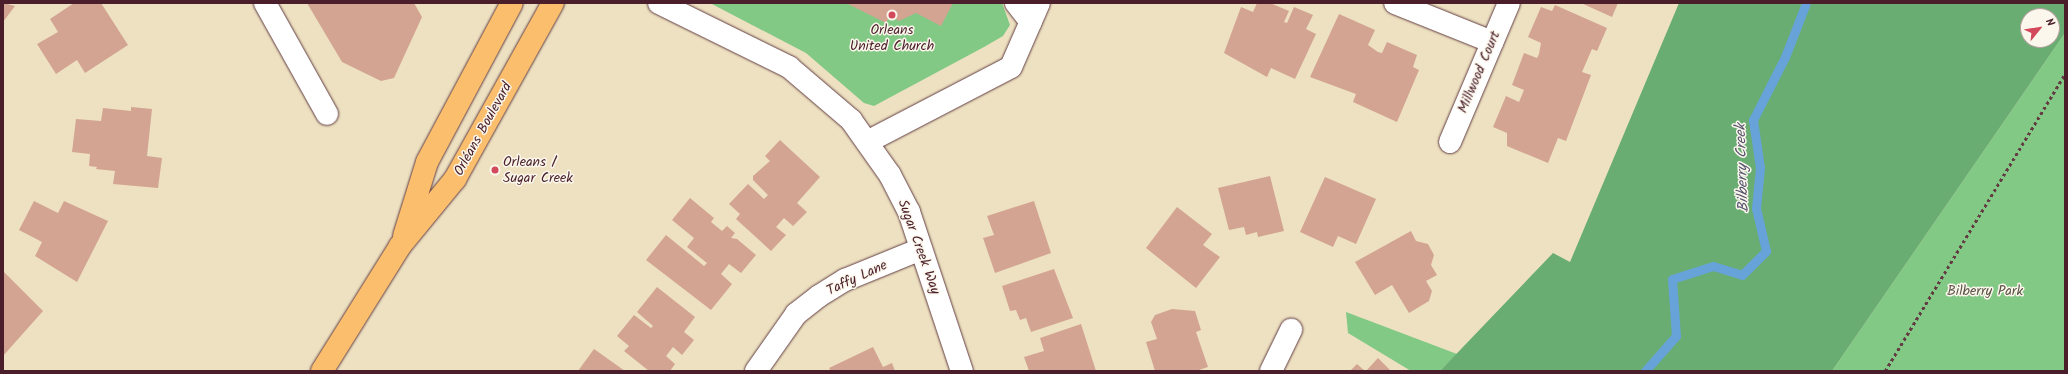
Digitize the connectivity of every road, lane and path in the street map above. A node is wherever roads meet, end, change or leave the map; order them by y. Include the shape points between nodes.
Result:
1 (265, 3) edge
2 (512, 3) edge
3 (553, 3) edge
4 (659, 3) edge
5 (1016, 3) edge
6 (1394, 3) edge
7 (1509, 3) edge
8 (1035, 12) edge
9 (1492, 42) junction
10 (2065, 74) edge
11 (327, 114) dead end
12 (867, 142) junction
13 (1450, 142) dead end
14 (400, 246) junction
15 (921, 249) junction
16 (1291, 330) dead end
17 (322, 371) edge
18 (756, 371) edge
19 (962, 371) edge
20 (1271, 371) edge
21 (1885, 371) edge

1 - 11 street
2 - 14 main road, Orléans Boulevard via 427,162
3 - 14 main road, Orléans Boulevard via 455,179
4 - 12 street, Sugar Creek Way via 789,67 851,120
5 - 8 street
6 - 9 street
7 - 9 street, Millwood Court
8 - 12 street via 1011,67
9 - 13 street, Millwood Court
10 - 21 path
12 - 15 street, Sugar Creek Way via 890,175 909,212
14 - 17 main road, Orléans Boulevard
15 - 18 street, Taffy Lane via 845,280 819,296 796,314
15 - 19 street, Sugar Creek Way
16 - 20 street

